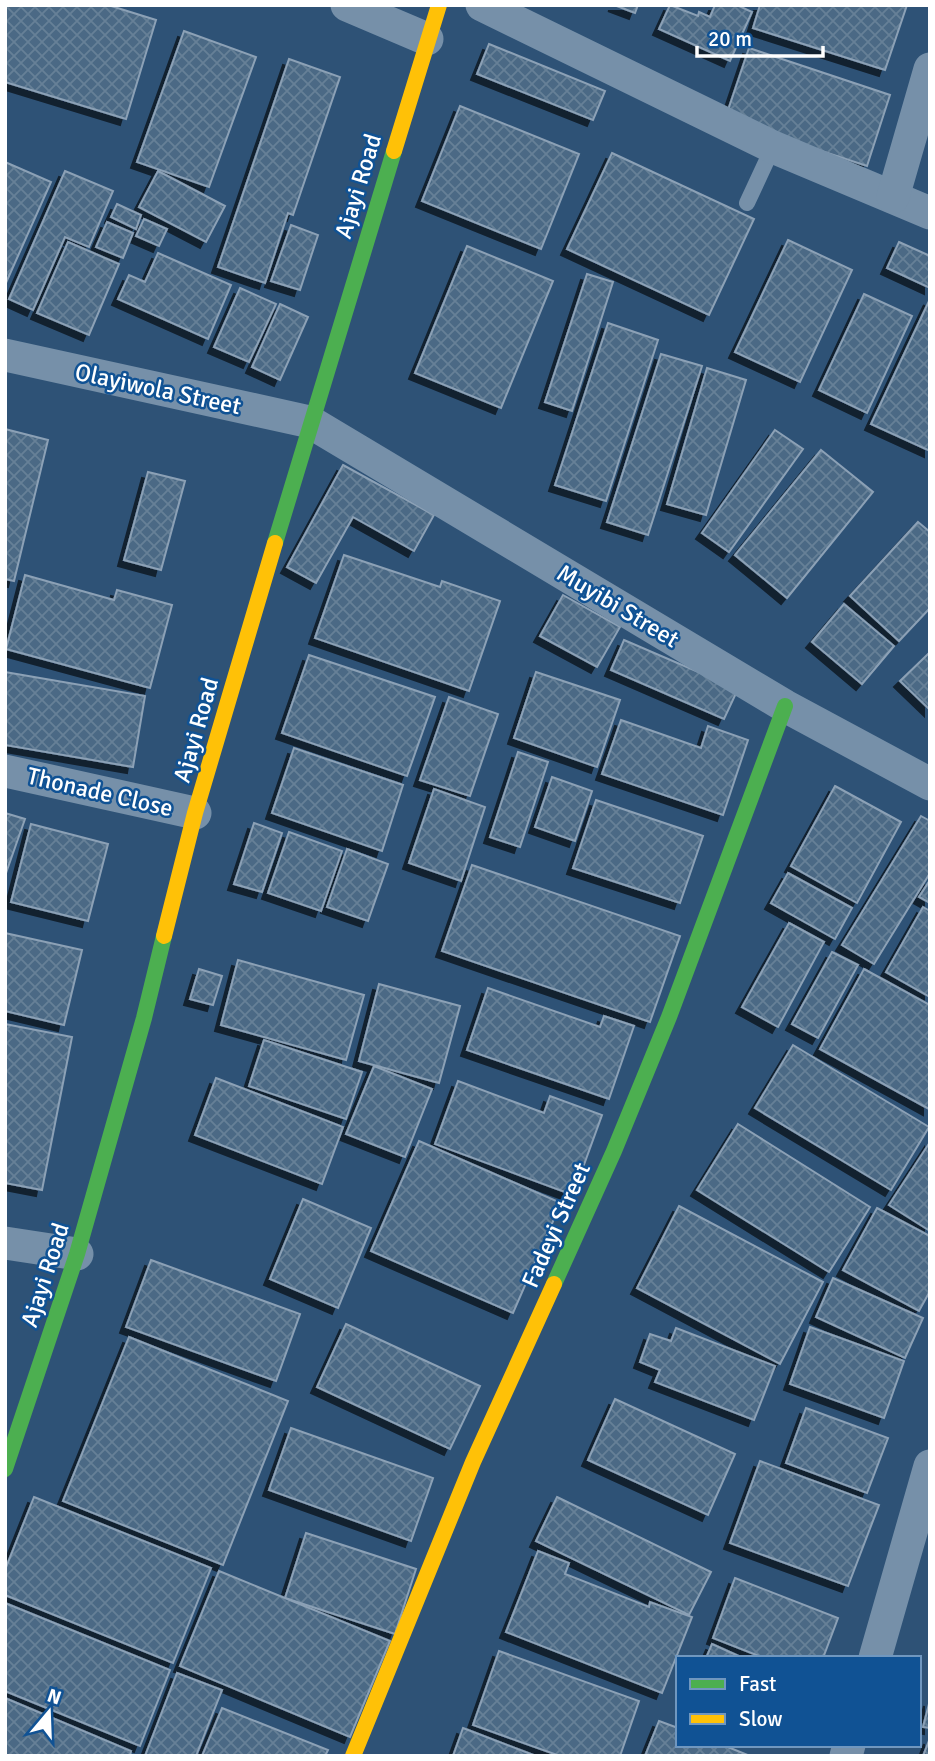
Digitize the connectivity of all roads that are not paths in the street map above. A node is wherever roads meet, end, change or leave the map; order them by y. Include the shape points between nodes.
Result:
1 (347, 5) edge
2 (439, 5) edge
3 (482, 5) edge
4 (427, 39) junction
5 (930, 69) edge
6 (773, 147) junction
7 (893, 197) junction
8 (747, 203) dead end
9 (930, 213) edge
10 (5, 355) edge
11 (310, 422) junction
12 (785, 706) junction
13 (5, 771) edge
14 (930, 784) edge
15 (195, 813) junction
16 (5, 1242) edge
17 (77, 1254) junction
18 (930, 1466) edge
19 (5, 1469) edge
20 (876, 1656) edge
21 (353, 1756) edge

1 - 4 street
2 - 4 street, Ajayi Road
3 - 6 street
4 - 11 street, Ajayi Road
5 - 7 street
6 - 7 street
6 - 8 lane
7 - 9 street
10 - 11 street, Olayiwola Street
11 - 12 street, Muyibi Street
11 - 15 street, Ajayi Road
12 - 14 street, Muyibi Street
12 - 21 street, Fadeyi Street via 614,1151 473,1462
13 - 15 street, Thonade Close
15 - 17 street, Ajayi Road via 145,1018
16 - 17 street
17 - 19 street, Ajayi Road
18 - 20 street

